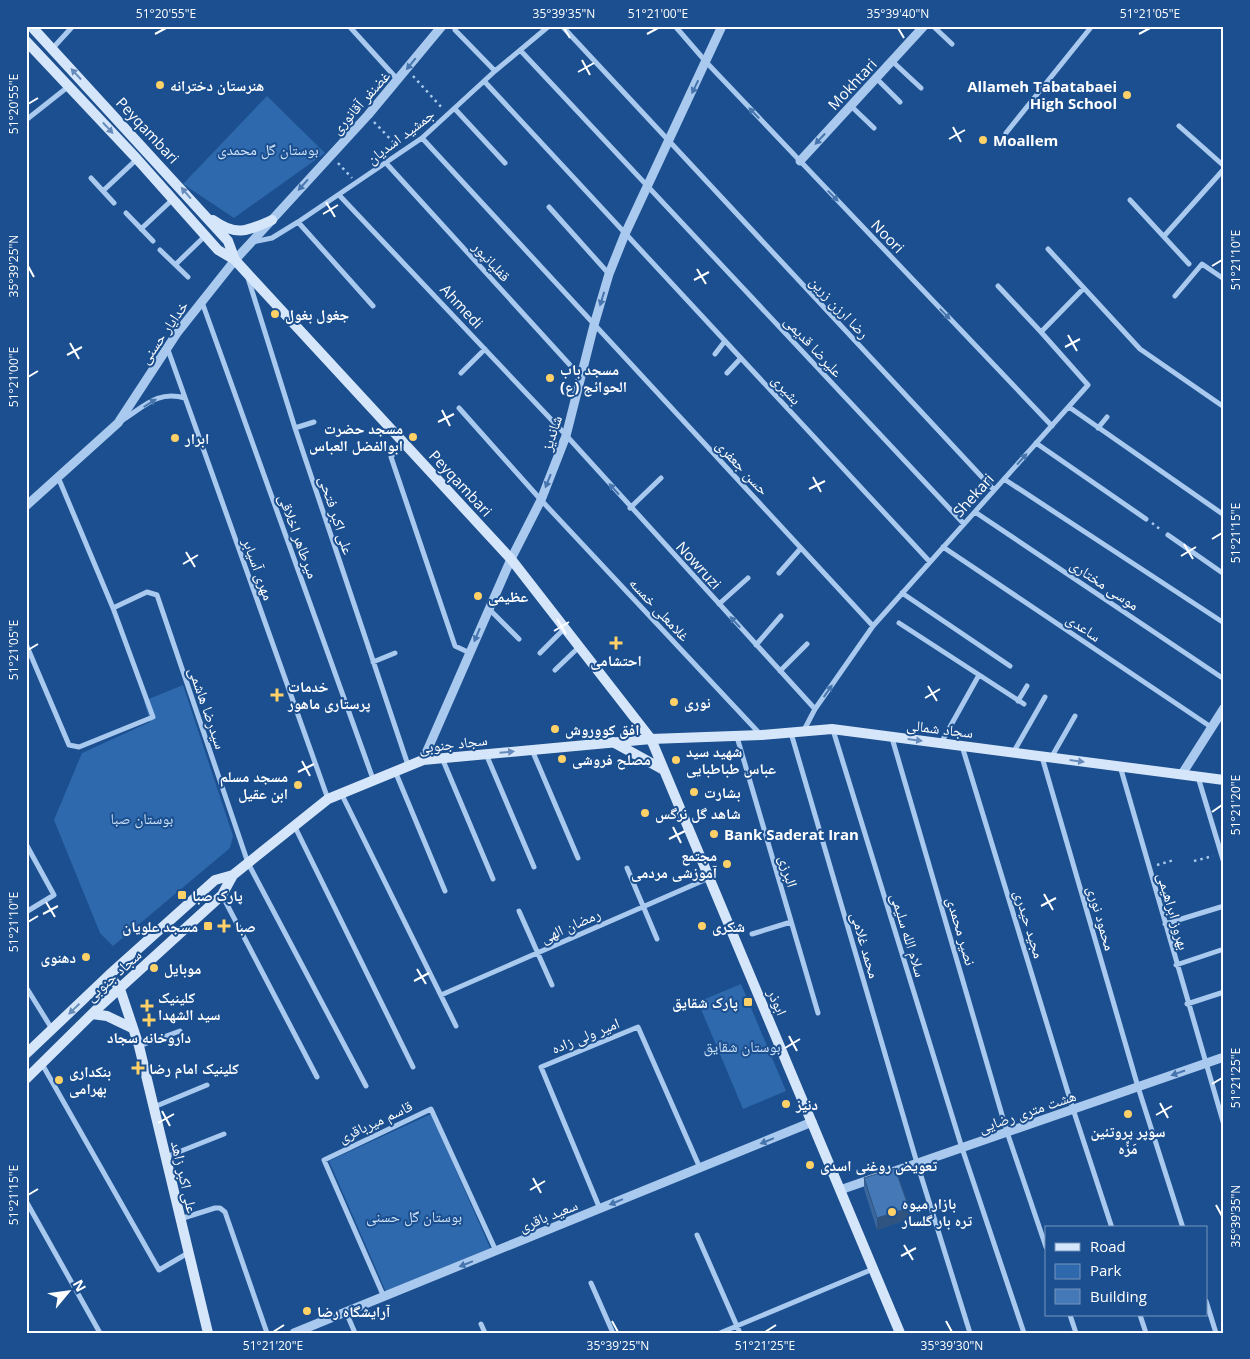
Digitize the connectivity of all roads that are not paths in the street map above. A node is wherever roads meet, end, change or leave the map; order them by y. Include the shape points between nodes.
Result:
1 (31, 26) edge
2 (73, 26) edge
3 (350, 26) edge
4 (442, 26) edge
5 (549, 26) edge
6 (562, 26) edge
7 (675, 26) edge
8 (722, 26) edge
9 (924, 26) edge
10 (933, 26) edge
11 (1092, 26) edge
12 (541, 28) edge
13 (455, 30) dead end
14 (26, 41) edge
15 (952, 44) dead end
16 (52, 49) junction
17 (520, 50) junction
18 (43, 59) junction
19 (892, 61) junction
20 (706, 63) junction
21 (495, 71) junction
22 (876, 78) junction
23 (398, 80) junction
24 (484, 81) junction
25 (69, 86) junction
26 (921, 88) dead end
27 (900, 102) dead end
28 (851, 106) junction
29 (455, 109) junction
30 (26, 120) edge
31 (1179, 126) dead end
32 (874, 128) dead end
33 (1006, 133) dead end
34 (422, 138) junction
35 (668, 141) junction
36 (137, 159) junction
37 (800, 161) junction
38 (386, 163) junction
39 (505, 163) dead end
40 (1224, 167) edge
41 (91, 178) dead end
42 (647, 185) junction
43 (104, 190) junction
44 (339, 195) junction
45 (173, 198) junction
46 (1130, 200) dead end
47 (114, 203) dead end
48 (549, 207) dead end
49 (126, 213) dead end
50 (203, 213) junction
51 (272, 220) junction
52 (298, 222) junction
53 (141, 229) junction
54 (625, 234) junction
55 (1164, 235) junction
56 (205, 236) junction
57 (153, 241) dead end
58 (250, 243) junction
59 (1048, 249) dead end
60 (160, 250) dead end
61 (235, 260) junction
62 (176, 264) junction
63 (1189, 264) dead end
64 (246, 272) junction
65 (609, 274) junction
66 (188, 277) dead end
67 (1224, 279) edge
68 (998, 286) dead end
69 (1084, 288) junction
70 (1174, 296) dead end
71 (202, 302) junction
72 (373, 306) dead end
73 (594, 325) junction
74 (1041, 332) junction
75 (725, 340) junction
76 (167, 347) junction
77 (486, 349) junction
78 (715, 354) dead end
79 (741, 358) junction
80 (461, 373) dead end
81 (727, 373) dead end
82 (580, 376) junction
83 (185, 398) junction
84 (1069, 407) junction
85 (1224, 407) edge
86 (459, 408) dead end
87 (1107, 417) dead end
88 (314, 422) dead end
89 (118, 423) junction
90 (1052, 426) junction
91 (295, 428) junction
92 (1098, 428) junction
93 (566, 436) junction
94 (402, 442) junction
95 (1036, 443) junction
96 (58, 477) junction
97 (661, 478) dead end
98 (1004, 479) junction
99 (994, 490) junction
100 (541, 500) junction
101 (26, 506) edge
102 (630, 508) junction
103 (975, 512) junction
104 (1224, 515) edge
105 (1146, 519) road end
106 (964, 524) junction
107 (1168, 535) road end
108 (943, 547) junction
109 (801, 548) junction
110 (511, 559) junction
111 (930, 562) junction
112 (779, 573) dead end
113 (1224, 574) edge
114 (748, 578) dead end
115 (902, 593) junction
116 (719, 604) junction
117 (113, 608) junction
118 (489, 609) junction
119 (781, 616) dead end
120 (899, 623) dead end
121 (1224, 623) edge
122 (873, 626) junction
123 (565, 628) junction
124 (519, 639) dead end
125 (26, 644) edge
126 (807, 644) dead end
127 (756, 645) junction
128 (580, 647) junction
129 (396, 653) dead end
130 (470, 653) junction
131 (540, 654) dead end
132 (373, 662) junction
133 (1010, 666) dead end
134 (555, 670) dead end
135 (780, 671) junction
136 (979, 675) junction
137 (1221, 677) dead end
138 (1027, 686) dead end
139 (1045, 697) dead end
140 (1018, 701) junction
141 (1024, 704) dead end
142 (1224, 708) edge
143 (815, 709) junction
144 (1075, 716) dead end
145 (1211, 727) junction
146 (832, 729) junction
147 (802, 732) junction
148 (791, 733) junction
149 (761, 735) junction
150 (737, 737) junction
151 (892, 737) junction
152 (651, 739) junction
153 (613, 742) junction
154 (941, 743) junction
155 (962, 746) junction
156 (531, 750) junction
157 (1013, 753) junction
158 (486, 754) junction
159 (1046, 757) junction
160 (442, 758) junction
161 (423, 760) junction
162 (408, 765) junction
163 (1120, 766) junction
164 (395, 770) junction
165 (664, 770) junction
166 (1182, 774) junction
167 (1198, 778) junction
168 (373, 779) junction
169 (1224, 780) edge
170 (341, 793) junction
171 (328, 799) junction
172 (294, 825) junction
173 (26, 844) edge
174 (578, 858) dead end
175 (1224, 862) edge
176 (248, 863) junction
177 (534, 866) dead end
178 (627, 868) dead end
179 (233, 875) junction
180 (709, 878) junction
181 (493, 879) dead end
182 (445, 891) dead end
183 (222, 895) junction
184 (1224, 906) edge
185 (643, 907) junction
186 (519, 911) dead end
187 (26, 912) edge
188 (791, 922) junction
189 (1165, 924) junction
190 (752, 934) dead end
191 (657, 939) dead end
192 (1224, 949) edge
193 (538, 952) junction
194 (1176, 965) junction
195 (109, 975) junction
196 (552, 985) dead end
197 (26, 987) edge
198 (120, 989) junction
199 (1224, 992) edge
200 (440, 995) junction
201 (1187, 1004) junction
202 (818, 1013) dead end
203 (92, 1014) junction
204 (456, 1026) dead end
205 (132, 1028) junction
206 (52, 1030) junction
207 (180, 1031) dead end
208 (139, 1046) junction
209 (26, 1054) edge
210 (1224, 1057) edge
211 (42, 1063) junction
212 (1204, 1064) junction
213 (413, 1066) dead end
214 (317, 1077) dead end
215 (26, 1078) edge
216 (207, 1085) dead end
217 (366, 1086) dead end
218 (1138, 1087) junction
219 (153, 1107) junction
220 (1073, 1109) junction
221 (812, 1122) junction
222 (1224, 1125) edge
223 (1007, 1132) junction
224 (224, 1134) dead end
225 (962, 1148) junction
226 (165, 1157) junction
227 (917, 1163) junction
228 (700, 1168) junction
229 (840, 1190) junction
230 (26, 1201) edge
231 (600, 1209) junction
232 (180, 1219) junction
233 (1111, 1226) edge
234 (1182, 1226) edge
235 (697, 1235) dead end
236 (1045, 1244) edge
237 (496, 1252) junction
238 (188, 1254) junction
239 (874, 1268) junction
240 (591, 1283) dead end
241 (384, 1297) junction
242 (1208, 1308) edge
243 (346, 1312) junction
244 (1070, 1316) edge
245 (1140, 1316) edge
246 (481, 1324) dead end
247 (737, 1326) junction
248 (1215, 1332) edge
249 (100, 1333) edge
250 (208, 1333) edge
251 (267, 1333) edge
252 (294, 1333) edge
253 (355, 1333) edge
254 (485, 1333) edge
255 (613, 1333) edge
256 (720, 1333) edge
257 (740, 1333) edge
258 (900, 1333) edge
259 (970, 1333) edge
260 (1024, 1333) edge
261 (1076, 1333) edge
262 (1146, 1333) edge

1 - 16 main road, Peyqambari
2 - 16 street
3 - 23 street
4 -> 23 street, غضنفر آقانوری
5 - 12 street, جمشید اسدیان
6 - 35 street, رضا ارزن زرین
7 - 20 street, Noori
8 - 20 street, شاندیز
9 - 19 street, Mokhtari
10 - 15 street
11 - 33 street
12 - 17 street, جمشید اسدیان
13 - 21 street
14 - 18 main road, Peyqambari
16 - 18 main road
50 -> 16 main road, Peyqambari
17 - 21 street, جمشید اسدیان
17 - 42 street, علیرضا قدیمی
18 - 25 main road, Peyqambari
19 - 22 street, Mokhtari
19 - 26 street
20 -> 35 street, شاندیز
37 -> 20 street, Noori
21 - 24 street, جمشید اسدیان
22 - 27 street
22 - 28 street, Mokhtari
23 -> 51 street, غضنفر آقانوری
24 - 29 street, جمشید اسدیان
24 - 54 street, بشیری
25 - 30 street
25 -> 36 main road, Peyqambari
28 - 32 street
28 -> 37 street, Mokhtari
29 - 34 street, جمشید اسدیان
29 - 39 street
31 - 40 street
34 - 38 street, جمشید اسدیان
34 - 73 street, حسن جعفری
35 - 42 street, شاندیز
35 - 99 street, رضا ارزن زرین
36 - 43 street
36 - 45 main road, Peyqambari
37 -> 90 street, Noori
38 - 44 street, جمشید اسدیان
38 - 82 street, قفلیانپور
40 - 55 street
41 - 43 street
42 - 54 street, شاندیز
42 - 106 street, علیرضا قدیمی
43 - 47 street
44 - 52 street, جمشید اسدیان
44 - 77 street, Ahmedi
45 - 53 street
45 - 56 main road, Peyqambari
46 - 55 street
48 - 65 street
49 - 53 street
50 - 51 main road via 232,230 247,232
50 - 61 main road, Peyqambari via 228,241
51 - 58 street, غضنفر آقانوری
52 - 58 street, جمشید اسدیان via 272,238
52 - 72 street
53 - 57 street
54 - 65 street, شاندیز
54 - 75 street, بشیری
55 - 63 street
56 - 61 main road, Peyqambari via 218,250
56 - 62 street
58 - 61 street, غضنفر آقانوری
59 - 69 street
60 - 62 street
61 - 64 main road, Peyqambari
61 - 71 street, خدایار حسنی
62 - 66 street
64 - 91 street, علی اکبر فتحی
64 - 94 main road, Peyqambari
65 -> 73 street, شاندیز
67 - 70 street via 1202,264
68 - 74 street
69 - 74 street
69 - 85 street via 1140,349
71 - 76 street, خدایار حسنی
71 - 168 street, میرطاهر اخلاقی
73 - 82 street, شاندیز
73 - 109 street, حسن جعفری
74 - 84 street, Shekari via 1088,385
75 - 78 street
75 - 79 street, بشیری
76 - 83 street, مهری آسیابر
76 - 89 street, خدایار حسنی
77 - 80 street
77 - 93 street, Ahmedi
79 - 81 street
79 - 111 street, بشیری
82 - 93 street, شاندیز
89 -> 83 street, خدایار حسنی via 164,395
83 - 171 street, مهری آسیابر
84 - 90 street, Shekari
84 - 92 street
86 - 100 street, غلامعلی خمسه
87 - 92 street
88 - 91 street
89 - 96 street, خدایار حسنی
90 - 95 street, Shekari
91 - 132 street, علی اکبر فتحی
92 - 104 street
93 -> 100 street, شاندیز
102 -> 93 street, Nowruzi
94 - 110 main road, Peyqambari
94 - 130 street via 391,457 455,646
98 -> 95 street, Shekari
95 - 105 street
96 - 101 street, خدایار حسنی
96 - 117 street
97 - 102 street
98 - 99 street, Shekari
98 - 121 street
99 - 103 street, Shekari
100 - 110 street, شاندیز
100 - 149 street, غلامعلی خمسه
102 - 116 street, Nowruzi
103 - 106 street, Shekari
103 - 137 street, موسی مختاری
106 - 108 street, Shekari
107 - 113 street
108 - 111 street, Shekari
108 - 145 street, ساعدی
109 - 112 street
109 - 122 street, حسن جعفری
110 - 118 street, شاندیز
110 - 123 main road, Peyqambari
111 - 115 street, Shekari
114 - 116 street
115 - 122 street, Shekari
115 - 133 street
127 -> 116 street, Nowruzi
117 - 125 street via 153,717 79,748 68,744
117 - 176 street, سیدرضا هاشمی via 152,592 157,595
118 - 124 street
118 -> 130 street, شاندیز
119 - 127 street
120 - 136 street
143 -> 122 street, Shekari
123 - 128 main road, Peyqambari
123 - 131 street
126 - 135 street
127 - 135 street, Nowruzi
128 - 134 street
128 - 152 main road, Peyqambari
129 - 132 street
130 - 161 street, شاندیز
132 - 162 street, علی اکبر فتحی
135 - 143 street, Nowruzi
136 - 140 street
136 - 154 street
138 - 140 street
139 - 157 street
140 - 141 street
142 - 145 street
143 - 147 street, Shekari
144 - 159 street
145 - 166 street
146 - 147 main road, سجاد شمالی
146 - 151 main road, سجاد شمالی
146 - 225 street, سلام الله سلیمی
147 - 148 main road, سجاد شمالی
148 - 149 main road, سجاد شمالی
148 - 227 street, محمد غلامی
149 - 150 main road, سجاد شمالی
150 - 152 main road, سجاد شمالی
150 - 188 street, البرزی
151 -> 154 main road, سجاد شمالی
151 - 223 street, نصیر محمدی
152 - 153 main road, سجاد جنوبی
152 - 165 main road, ابوذر
153 - 156 main road, سجاد جنوبی
153 - 165 main road
154 - 155 main road, سجاد شمالی
155 - 157 main road, سجاد شمالی
155 - 220 street, مجید حیدری
158 -> 156 main road, سجاد جنوبی
156 - 174 street
157 - 159 main road, سجاد شمالی
158 - 160 main road, سجاد جنوبی
158 - 177 street
159 -> 163 main road, سجاد شمالی
159 - 218 street, محمود نوری
160 - 161 main road, سجاد جنوبی
160 - 181 street
161 - 162 main road, سجاد جنوبی
162 - 164 main road, سجاد جنوبی
163 - 166 main road, سجاد شمالی
163 - 189 street, بهروز ابراهیمی
164 - 168 main road, سجاد جنوبی
164 - 182 street
165 - 180 main road, ابوذر
166 - 167 main road, سجاد شمالی
167 - 169 main road, سجاد شمالی
167 - 175 street
168 - 170 main road, سجاد جنوبی
170 - 171 main road, سجاد جنوبی
170 - 200 street
171 - 172 main road, سجاد جنوبی
172 - 176 main road, سجاد جنوبی
172 - 213 street
173 - 187 street via 54,896
176 - 179 main road, سجاد جنوبی
176 - 217 street, سیدرضا هاشمی
178 - 185 street
179 - 183 main road, سجاد جنوبی
179 - 195 main road, سجاد جنوبی via 215,880
180 - 185 street, رمضان الهی
180 - 221 main road, ابوذر
183 - 198 main road, سجاد جنوبی
183 - 214 street
184 - 189 street
185 - 191 street
185 - 193 street, رمضان الهی
186 - 193 street
188 - 190 street
188 - 202 street, البرزی
189 - 194 street, بهروز ابراهیمی
192 - 194 street
193 - 196 street
193 - 200 street, رمضان الهی
194 - 201 street, بهروز ابراهیمی
195 - 198 main road
195 -> 206 main road, سجاد جنوبی
197 - 206 street
198 - 203 main road, سجاد جنوبی
198 - 205 main road, علی اکبر زاهد
199 - 201 street
200 - 204 street
201 - 212 street, بهروز ابراهیمی
203 - 205 main road via 107,1016
203 - 211 main road, سجاد جنوبی
205 - 208 main road, علی اکبر زاهد
206 - 209 main road, سجاد جنوبی
207 - 208 street
208 - 219 main road, علی اکبر زاهد
210 - 212 street, هشت متری رضایی
211 - 215 main road, سجاد جنوبی
211 - 238 street via 159,1270
212 -> 218 street, هشت متری رضایی
212 - 222 street, بهروز ابراهیمی
216 - 219 street
218 - 220 street, هشت متری رضایی
218 - 234 street, محمود نوری
219 - 226 main road, علی اکبر زاهد
220 - 223 street, هشت متری رضایی
220 - 233 street, مجید حیدری
221 -> 228 street, سعید باقری
221 - 229 main road, ابوذر
223 - 225 street, هشت متری رضایی
223 - 236 street, نصیر محمدی
224 - 226 street
225 - 227 street, هشت متری رضایی
225 - 260 street, سلام الله سلیمی
226 - 232 main road, علی اکبر زاهد
227 - 229 street, هشت متری رضایی
227 - 259 street, محمد غلامی
228 -> 231 street, سعید باقری
228 - 231 street, امیر ولی زاده via 638,1027 541,1067
229 - 239 main road, ابوذر
230 - 249 street
231 - 237 street, سعید باقری
232 - 238 main road, علی اکبر زاهد
232 - 251 street via 215,1208 225,1212
235 - 247 street
237 -> 241 street, سعید باقری
237 - 241 street, قاسم میرباقری via 431,1109 324,1160
238 - 250 main road, علی اکبر زاهد
239 - 247 street
239 - 258 main road, ابوذر
240 - 255 street
241 - 243 street, سعید باقری
242 - 248 street
243 - 252 street, سعید باقری
243 - 253 street
244 - 261 street
245 - 262 street
246 - 254 street
247 - 256 street
247 - 257 street

